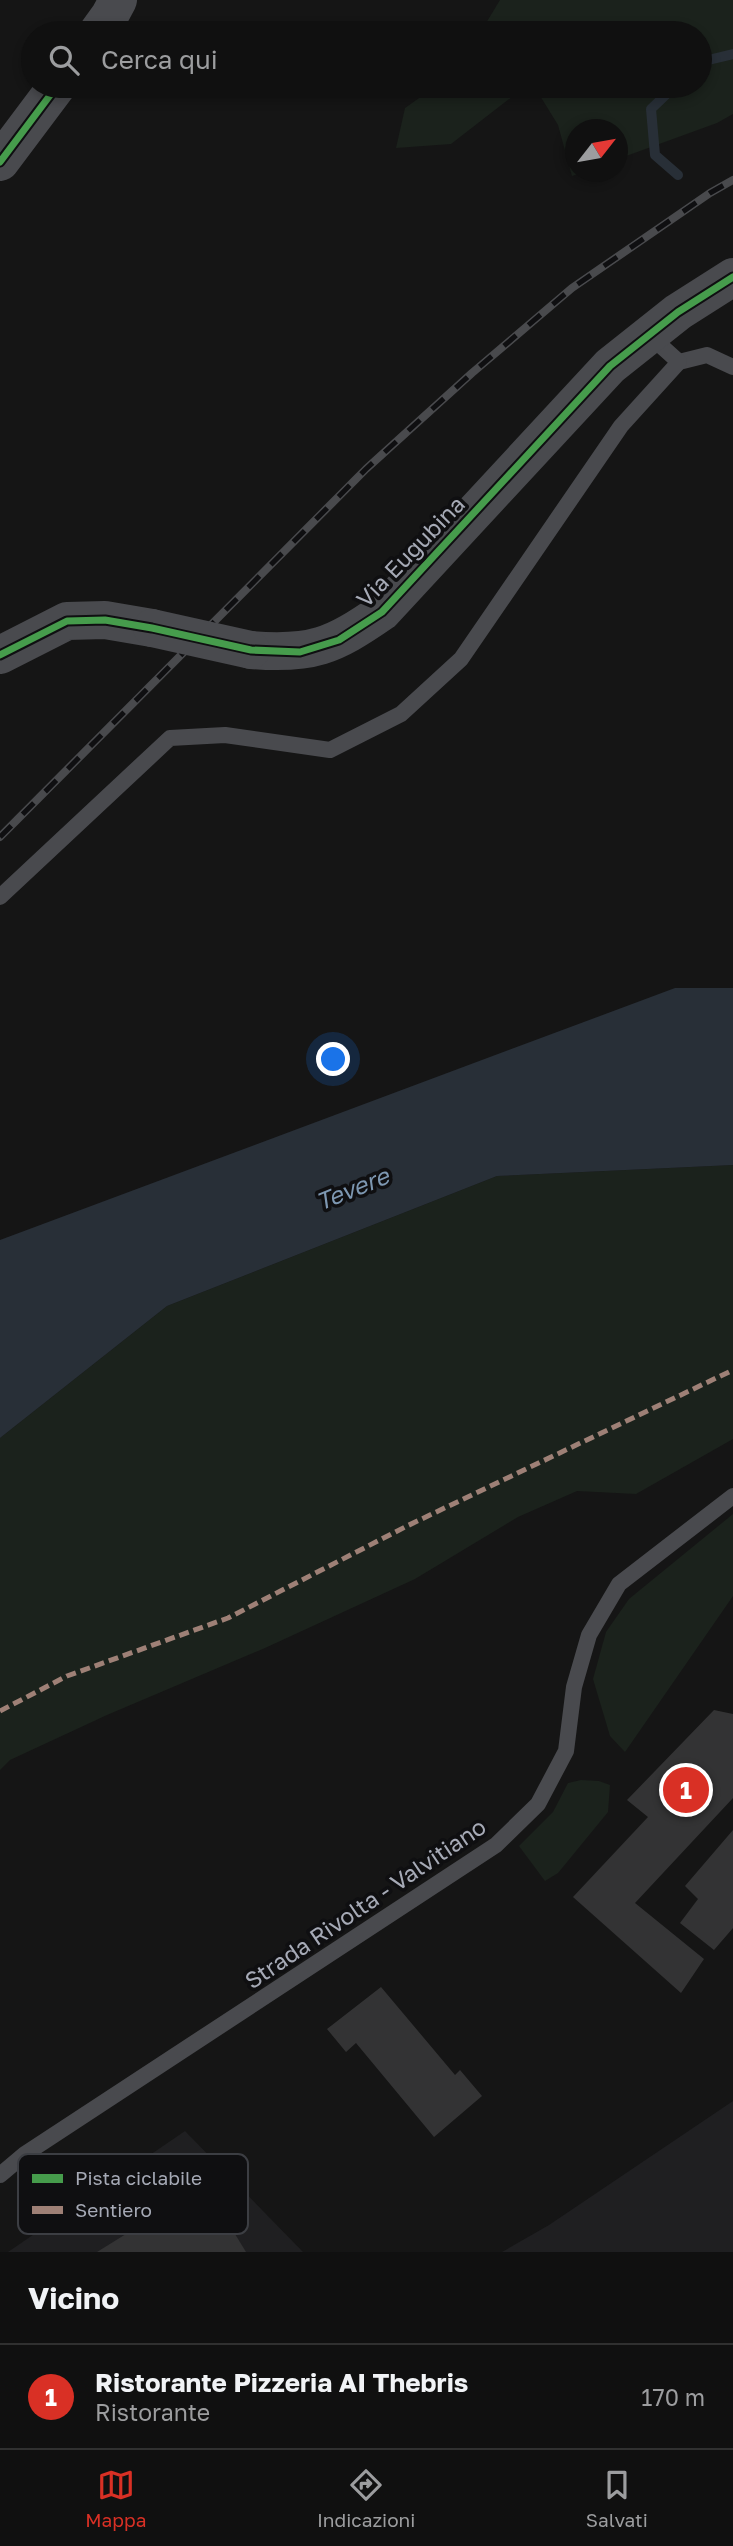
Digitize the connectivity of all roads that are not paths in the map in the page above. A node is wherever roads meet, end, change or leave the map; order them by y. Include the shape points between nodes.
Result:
1 (118, 0) edge
2 (106, 21) edge
3 (48, 98) edge
4 (0, 162) edge
5 (733, 277) edge
6 (733, 298) edge
7 (678, 312) junction
8 (649, 335) junction
9 (678, 362) junction
10 (733, 367) edge
11 (0, 655) edge
12 (0, 897) edge
13 (733, 1496) edge
14 (25, 2154) edge
15 (18, 2160) edge
16 (0, 2175) edge

1 - 2 street
3 - 4 street
5 - 7 street, Via Eugubina
6 - 7 street
7 - 8 street, Via Eugubina
8 - 9 lane
8 - 11 street, Via Eugubina, bridge via 610,366 382,612 339,640 281,653 106,620 67,621
9 - 10 lane via 707,355
9 - 12 lane via 621,426 461,659 401,714 330,750 225,735 170,738
13 - 14 lane, Strada Rivolta - Valvitiano via 619,1584 589,1635 575,1687 566,1751 538,1804 496,1845
15 - 16 lane, Strada Rivolta - Valvitiano

